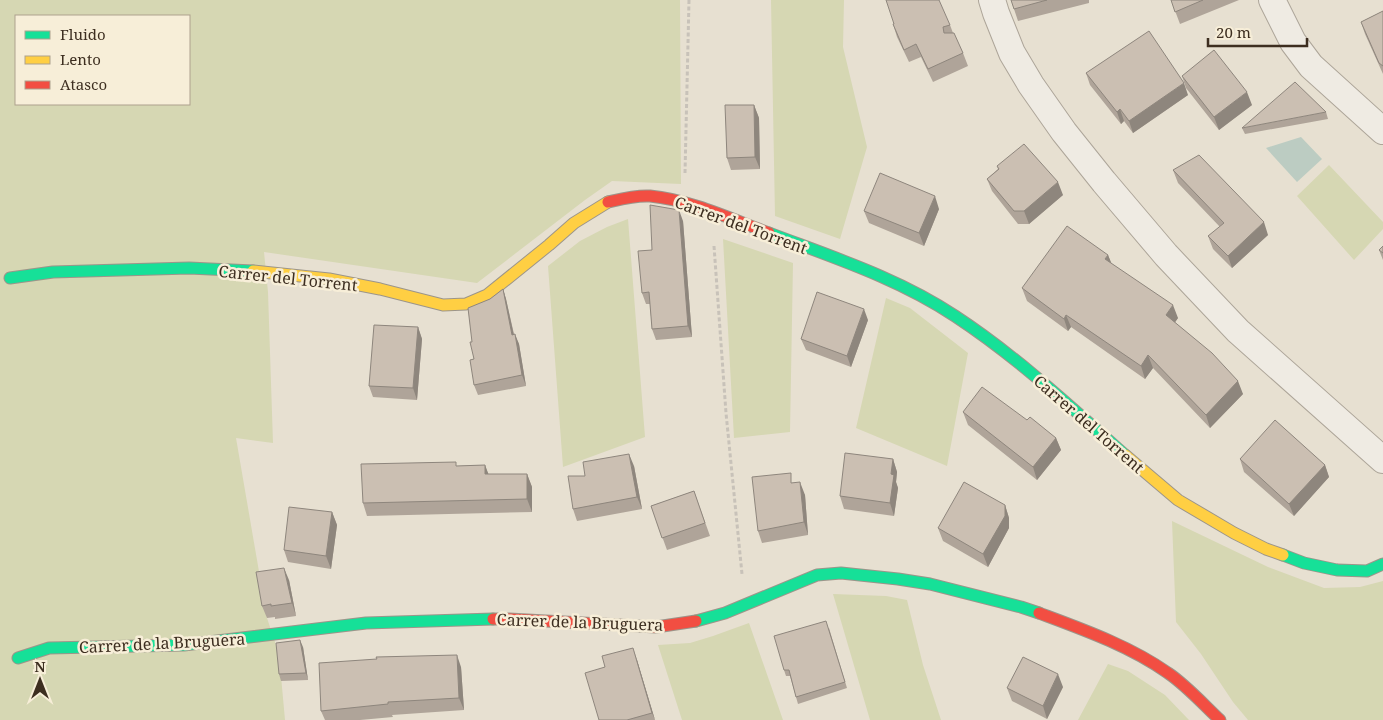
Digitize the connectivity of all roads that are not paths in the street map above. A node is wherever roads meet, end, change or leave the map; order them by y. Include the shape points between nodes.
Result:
1 (992, 0) edge
2 (1272, 0) edge
3 (1383, 131) edge
4 (10, 278) dead end
5 (1383, 460) edge
6 (1383, 564) edge
7 (18, 658) dead end
8 (1220, 720) edge

1 - 5 street via 1012,53 1031,85 1081,154 1166,255 1238,331
2 - 3 street via 1293,42 1311,66
4 - 6 street, Carrer del Torrent via 53,272 189,268 265,272 328,279 443,305 466,304 487,295 574,223 606,203 649,196 685,203 884,277 922,296 1023,366 1178,500 1234,534 1304,563 1337,570 1367,571
7 - 8 street, Carrer de la Bruguera via 49,648 224,642 366,623 509,619 656,627 725,613 817,575 841,573 930,584 1021,607 1073,626 1150,661 1170,674

